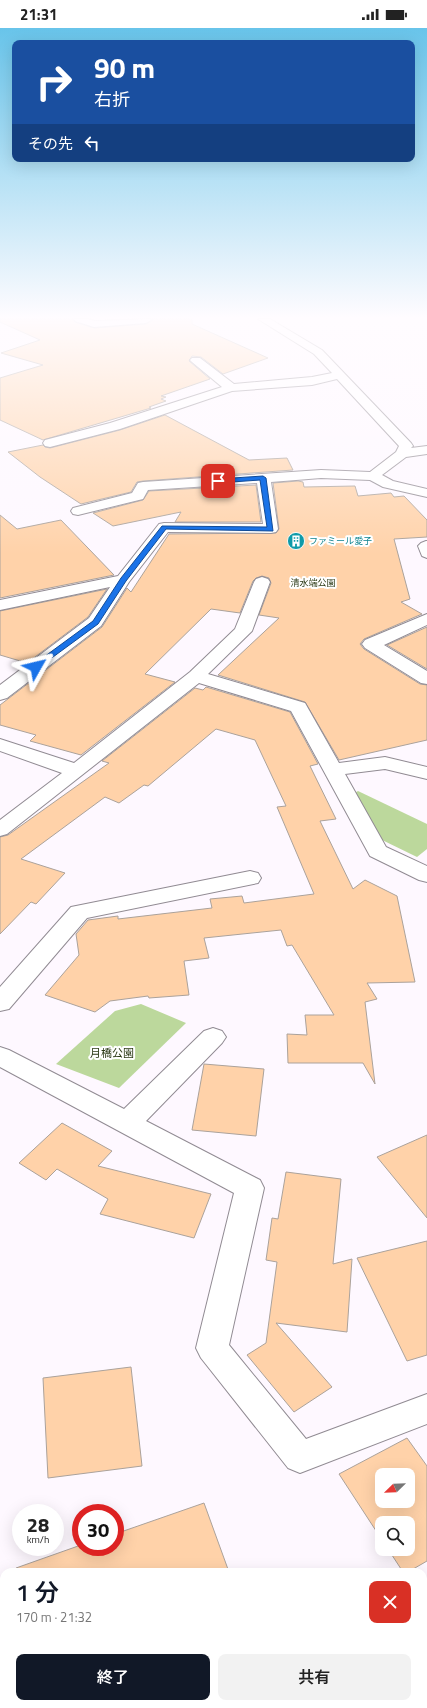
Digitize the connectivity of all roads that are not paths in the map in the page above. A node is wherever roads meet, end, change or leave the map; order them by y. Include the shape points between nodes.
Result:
1 (202, 397) edge
2 (362, 397) edge
3 (50, 443) dead end
4 (427, 450) edge
5 (402, 454) junction
6 (374, 476) junction
7 (263, 478) junction
8 (427, 493) edge
9 (78, 511) dead end
10 (427, 546) edge
11 (427, 553) edge
12 (123, 580) junction
13 (262, 582) dead end
14 (0, 605) edge
15 (427, 619) edge
16 (196, 676) junction
17 (427, 678) edge
18 (0, 694) edge
19 (0, 745) edge
20 (333, 770) junction
21 (77, 771) junction
22 (424, 771) edge
23 (0, 830) edge
24 (427, 875) edge
25 (250, 878) dead end
26 (0, 1003) edge
27 (213, 1037) dead end
28 (0, 1056) edge
29 (127, 1123) junction
30 (427, 1409) edge

1 - 3 street via 115,426
2 - 5 street via 406,446
4 - 5 street
5 - 6 street
6 - 7 street via 321,474
6 - 8 street via 388,484
7 - 9 street via 143,486 138,496
7 - 12 street via 271,529 164,528
10 - 11 street
12 - 14 street
12 - 18 street via 95,622
13 - 16 street via 244,631
15 - 17 street via 371,644
16 - 20 street via 298,707
16 - 21 street
19 - 21 street
20 - 22 street via 385,763
20 - 24 street via 378,851
21 - 23 street
25 - 26 street via 79,912
27 - 29 street
28 - 29 street
29 - 30 street via 250,1188 212,1348 300,1457

